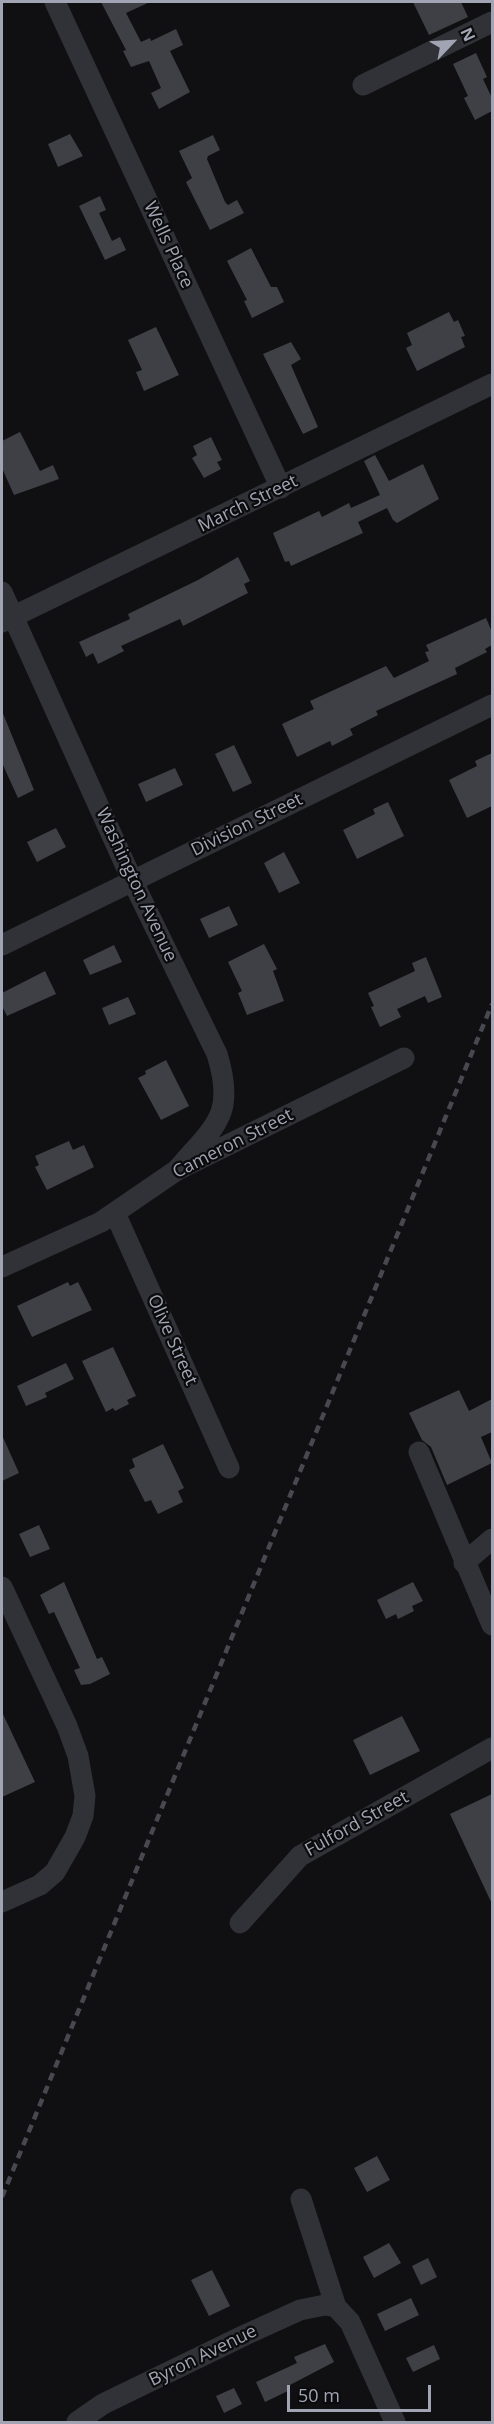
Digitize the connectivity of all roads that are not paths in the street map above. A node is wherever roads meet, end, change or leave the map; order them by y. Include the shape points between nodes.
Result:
1 (55, 2) edge
2 (492, 22) edge
3 (363, 85) dead end
4 (492, 384) edge
5 (281, 488) junction
6 (2, 592) edge
7 (7, 620) edge
8 (492, 705) edge
9 (133, 882) junction
10 (2, 945) edge
11 (404, 1058) dead end
12 (177, 1170) junction
13 (115, 1213) junction
14 (2, 1267) edge
15 (419, 1452) dead end
16 (229, 1468) dead end
17 (492, 1539) edge
18 (464, 1563) junction
19 (2, 1587) edge
20 (492, 1625) edge
21 (492, 1748) edge
22 (2, 1902) edge
23 (240, 1923) dead end
24 (301, 2199) dead end
25 (336, 2307) junction
26 (77, 2422) edge
27 (395, 2422) edge

1 - 5 street, Wells Place
2 - 3 street
4 - 5 street, March Street
5 - 7 street, March Street
6 - 7 street, Washington Avenue
7 - 9 street, Washington Avenue
8 - 9 street, Division Street
9 - 10 street, Division Street
9 - 12 street, Washington Avenue via 217,1054 225,1080 226,1097 218,1121
11 - 12 street, Cameron Street
12 - 13 street, Cameron Street
13 - 14 street, Cameron Street
13 - 16 street, Olive Street
15 - 18 street
17 - 18 street
18 - 20 street
19 - 22 street via 67,1726 78,1756 85,1796 83,1816 55,1872 40,1885
21 - 23 street, Fulford Street via 300,1856
24 - 25 street
25 - 26 street, Byron Avenue via 300,2310 103,2404
25 - 27 street via 350,2322

